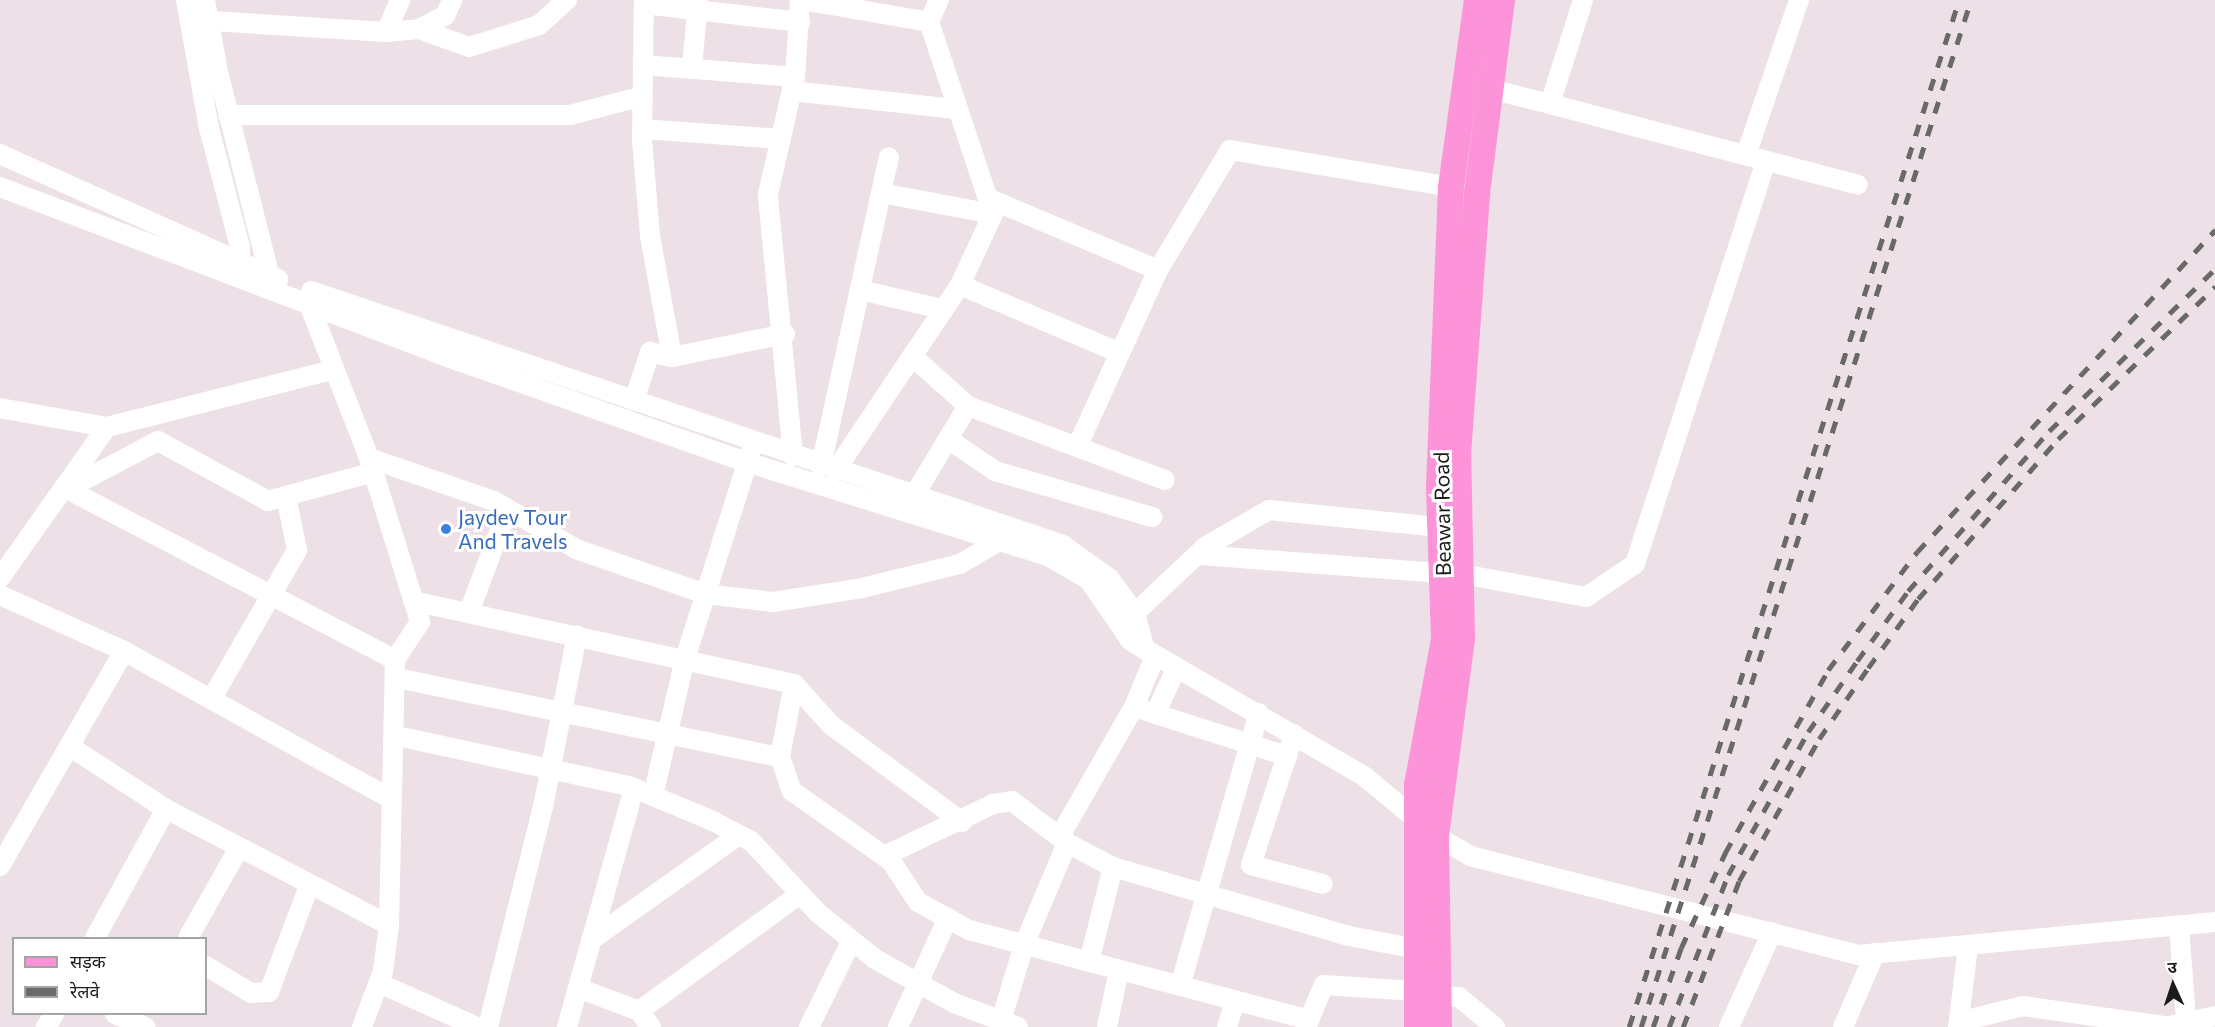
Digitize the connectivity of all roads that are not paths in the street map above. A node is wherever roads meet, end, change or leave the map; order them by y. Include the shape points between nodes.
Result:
1 (186, 0) edge
2 (206, 0) edge
3 (400, 0) edge
4 (452, 0) edge
5 (567, 0) edge
6 (801, 0) edge
7 (939, 0) edge
8 (1477, 0) edge
9 (1502, 0) edge
10 (1583, 0) edge
11 (1799, 0) edge
12 (698, 5) edge
13 (199, 20) junction
14 (800, 21) junction
15 (929, 22) junction
16 (419, 29) junction
17 (386, 32) junction
18 (643, 65) junction
19 (692, 69) junction
20 (1462, 81) junction
21 (794, 84) junction
22 (1490, 89) junction
23 (643, 96) junction
24 (1550, 104) junction
25 (956, 109) junction
26 (228, 115) junction
27 (642, 129) junction
28 (781, 139) junction
29 (0, 154) edge
30 (1746, 155) junction
31 (889, 157) dead end
32 (1766, 161) junction
33 (1858, 185) dead end
34 (0, 187) edge
35 (1451, 187) junction
36 (881, 193) junction
37 (991, 206) junction
38 (1158, 270) junction
39 (240, 271) junction
40 (272, 283) junction
41 (960, 285) junction
42 (860, 290) junction
43 (309, 304) junction
44 (942, 309) junction
45 (785, 334) junction
46 (1120, 353) junction
47 (912, 356) junction
48 (672, 357) junction
49 (332, 370) junction
50 (634, 401) junction
51 (968, 406) junction
52 (0, 408) edge
53 (106, 427) junction
54 (948, 439) junction
55 (754, 442) junction
56 (1077, 447) junction
57 (793, 456) junction
58 (746, 462) junction
59 (371, 465) junction
60 (828, 468) junction
61 (1165, 480) dead end
62 (67, 489) junction
63 (286, 496) junction
64 (912, 497) junction
65 (508, 509) junction
66 (1152, 517) dead end
67 (1440, 527) junction
68 (999, 541) junction
69 (1200, 555) junction
70 (1452, 574) junction
71 (0, 578) edge
72 (705, 594) junction
73 (0, 595) edge
74 (270, 595) junction
75 (413, 601) junction
76 (469, 612) junction
77 (1134, 613) junction
78 (577, 635) junction
79 (124, 651) junction
80 (1150, 653) junction
81 (685, 659) junction
82 (396, 669) junction
83 (1176, 669) junction
84 (794, 684) junction
85 (212, 698) junction
86 (1134, 707) junction
87 (562, 712) junction
88 (1259, 713) junction
89 (1155, 714) junction
90 (671, 734) junction
91 (1294, 734) junction
92 (397, 736) junction
93 (1249, 747) junction
94 (72, 748) junction
95 (780, 756) junction
96 (1287, 756) junction
97 (550, 771) junction
98 (634, 788) junction
99 (654, 796) junction
100 (391, 799) junction
101 (166, 809) junction
102 (962, 822) junction
103 (1426, 829) junction
104 (739, 835) junction
105 (1064, 840) junction
106 (239, 849) junction
107 (884, 856) junction
108 (0, 866) edge
109 (1113, 867) junction
110 (1323, 884) dead end
111 (309, 886) junction
112 (800, 894) junction
113 (1204, 896) junction
114 (948, 918) junction
115 (2215, 922) edge
116 (389, 925) junction
117 (2179, 926) junction
118 (1772, 932) junction
119 (97, 937) edge
120 (189, 937) edge
121 (591, 940) junction
122 (851, 942) junction
123 (1024, 945) junction
124 (1968, 947) junction
125 (1417, 949) junction
126 (1875, 953) junction
127 (1089, 962) junction
128 (207, 967) edge
129 (1119, 970) junction
130 (916, 982) junction
131 (379, 983) junction
132 (1180, 986) junction
133 (578, 988) junction
134 (1428, 993) junction
135 (1235, 1000) junction
136 (2018, 1007) junction
137 (119, 1015) edge
138 (2215, 1016) edge
139 (645, 1019) edge
140 (145, 1022) edge
141 (2079, 1022) edge
142 (1009, 1024) edge
143 (1958, 1025) edge
144 (2173, 1025) edge
145 (362, 1027) edge
146 (477, 1027) edge
147 (488, 1027) edge
148 (567, 1027) edge
149 (809, 1027) edge
150 (898, 1027) edge
151 (1107, 1027) edge
152 (1227, 1027) edge
153 (1417, 1027) edge
154 (1439, 1027) edge
155 (1495, 1027) edge
156 (1729, 1027) edge
157 (1843, 1027) edge
158 (2011, 1027) edge

1 - 13 street
2 - 13 street
3 - 17 street
4 - 16 street via 445,16
5 - 16 street via 539,25 469,47
6 - 14 street
6 - 15 street
7 - 15 street
8 - 20 main road, Beawar Road
9 - 22 main road, Beawar Road
10 - 24 street
11 - 30 street
12 - 14 street
12 - 18 street via 644,4
12 - 19 street
13 - 17 street
13 - 26 street
13 - 39 street
14 - 21 street
15 - 25 street
16 - 17 street
18 - 19 street
18 - 23 street
19 - 21 street
20 - 22 street
20 - 35 main road, Beawar Road
21 - 25 street
21 - 28 street
22 - 24 street
22 - 70 main road, Beawar Road via 1458,454
23 - 26 street via 570,115
23 - 27 street
24 - 30 street
25 - 37 street
26 - 40 street
27 - 28 street
27 - 48 street via 650,236
28 - 45 street via 768,194
29 - 39 street
30 - 32 street
31 - 36 street
32 - 33 street
32 - 70 street via 1635,564 1586,597
34 - 39 street
35 - 38 street via 1230,150
35 - 67 main road, Beawar Road
36 - 37 street
36 - 42 street
37 - 38 street
37 - 41 street
38 - 46 street
39 - 40 street
40 - 43 street
40 - 50 street
41 - 44 street
41 - 46 street
42 - 44 street
42 - 60 street
43 - 49 street
43 - 58 street
44 - 47 street
45 - 48 street
45 - 57 street
46 - 56 street
47 - 51 street
47 - 60 street
48 - 50 street via 650,352
49 - 53 street
49 - 59 street
50 - 55 street
51 - 54 street
51 - 56 street
52 - 53 street
53 - 62 street
54 - 64 street
54 - 66 street via 995,471
55 - 57 street
55 - 58 street
56 - 61 street
57 - 60 street
58 - 68 street
58 - 72 street
59 - 63 street
59 - 65 street
59 - 75 street
60 - 64 street
62 - 63 street via 158,441 268,501
62 - 71 street
62 - 74 street
63 - 74 street via 297,550
64 - 77 street via 1063,545 1098,567
65 - 72 street via 576,549
65 - 76 street
67 - 69 street via 1269,510
67 - 70 main road, Beawar Road
68 - 72 street via 965,561 773,602
68 - 80 street via 1048,556 1089,580 1124,634
69 - 70 street
69 - 77 street
70 - 103 main road, Beawar Road via 1444,640 1418,775
72 - 81 street
73 - 79 street
74 - 82 street
74 - 85 street
75 - 76 street
75 - 82 street via 420,622
76 - 78 street
77 - 80 street
78 - 81 street
78 - 87 street
79 - 85 street
79 - 94 street
80 - 83 street
80 - 86 street
81 - 84 street
81 - 90 street
82 - 87 street
82 - 92 street
83 - 88 street
83 - 89 street
84 - 95 street
84 - 102 street via 831,725
85 - 100 street
86 - 89 street
86 - 105 street
87 - 90 street
87 - 97 street
88 - 91 street
88 - 93 street
89 - 93 street
90 - 95 street
90 - 99 street
91 - 96 street
91 - 103 street via 1364,776
92 - 97 street
92 - 100 street
93 - 96 street
93 - 113 street
94 - 101 street
94 - 108 street
95 - 107 street via 792,791
96 - 110 street via 1251,865
97 - 98 street
97 - 147 street
98 - 99 street
98 - 121 street
99 - 104 street
100 - 116 street
101 - 106 street
101 - 119 street
102 - 105 street via 993,804 1012,801
102 - 107 street
103 - 118 street via 1470,856
103 - 125 main road, Beawar Road
103 - 134 main road, Beawar Road
104 - 112 street
104 - 121 street
105 - 109 street
105 - 123 street
106 - 111 street
106 - 120 street
107 - 114 street via 918,902
109 - 113 street
109 - 127 street
111 - 116 street
111 - 128 street via 269,992 251,993
112 - 122 street
112 - 139 street
113 - 125 street
113 - 132 street
114 - 123 street
114 - 130 street
115 - 117 street
116 - 131 street
117 - 124 street
117 - 144 street
118 - 126 street via 1859,954
118 - 156 street
121 - 133 street
122 - 130 street
122 - 149 street
123 - 127 street
123 - 142 street
124 - 126 street
124 - 143 street
125 - 134 main road, Beawar Road
126 - 157 street
127 - 129 street
129 - 132 street
129 - 151 street
130 - 142 street
130 - 150 street
131 - 145 street
131 - 146 street
132 - 135 street
133 - 139 street
133 - 148 street
134 - 135 street via 1324,985 1309,1020
134 - 153 main road, Beawar Road
134 - 154 main road, Beawar Road
134 - 155 street via 1459,997
135 - 152 street
136 - 141 street
136 - 143 street
136 - 158 street
137 - 140 street
138 - 144 street
141 - 144 street

